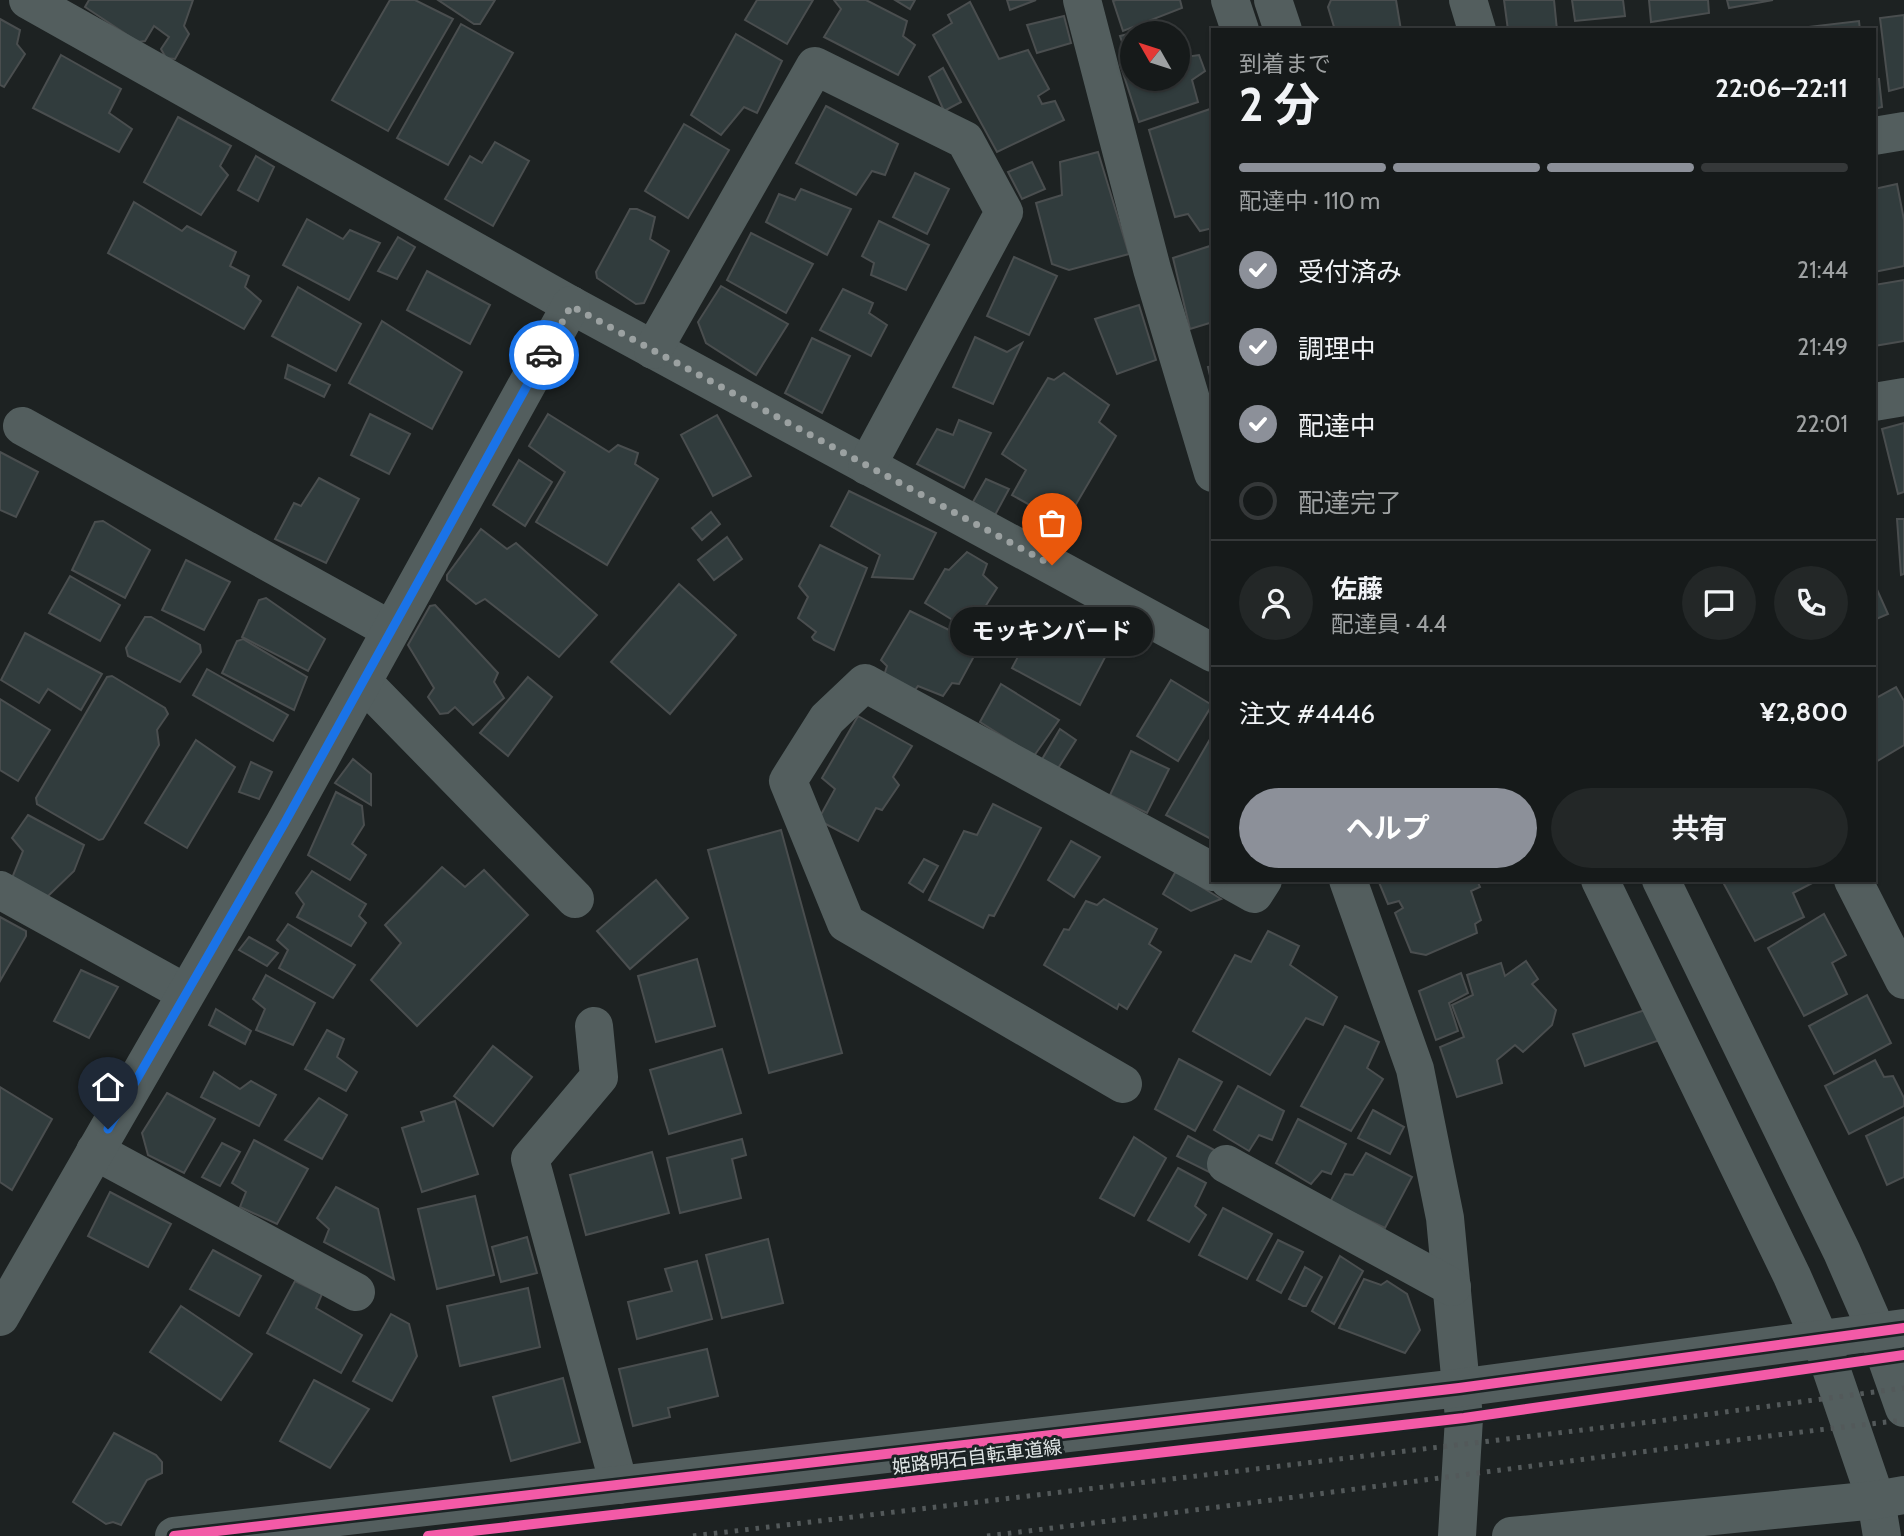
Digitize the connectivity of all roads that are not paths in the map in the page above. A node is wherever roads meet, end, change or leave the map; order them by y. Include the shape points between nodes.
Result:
1 (28, 0) edge
2 (1082, 0) edge
3 (1230, 0) edge
4 (1273, 0) edge
5 (1468, 0) edge
6 (1239, 28) edge
7 (1282, 28) edge
8 (1476, 28) edge
9 (1904, 131) edge
10 (1876, 136) edge
11 (571, 306) junction
12 (653, 350) junction
13 (1904, 397) edge
14 (1876, 402) edge
15 (22, 426) dead end
16 (1211, 465) edge
17 (867, 466) junction
18 (391, 630) junction
19 (1211, 652) edge
20 (363, 682) junction
21 (1211, 871) edge
22 (1233, 882) edge
23 (1262, 882) edge
24 (1349, 882) edge
25 (1601, 882) edge
26 (1662, 882) edge
27 (1854, 882) edge
28 (0, 890) edge
29 (575, 899) dead end
30 (1904, 980) edge
31 (186, 993) junction
32 (594, 1026) dead end
33 (1124, 1084) dead end
34 (95, 1151) junction
35 (1226, 1164) dead end
36 (1452, 1287) junction
37 (356, 1292) dead end
38 (0, 1317) edge
39 (1891, 1330) edge
40 (1820, 1339) junction
41 (1459, 1388) junction
42 (1904, 1408) edge
43 (619, 1485) junction
44 (1887, 1510) edge
45 (174, 1536) edge
46 (1457, 1536) edge
47 (1511, 1536) edge

1 - 11 street
2 - 16 street via 1152,269
3 - 6 street
4 - 7 street
5 - 8 street
9 - 10 street
11 - 12 street
11 - 18 street
12 - 17 street
12 - 17 street via 815,66 965,141 1004,212
13 - 14 street
15 - 18 street
17 - 19 street
18 - 20 street
20 - 29 street
20 - 31 street
21 - 33 street via 865,683 827,719 788,781 846,923
22 - 23 street via 1254,894
24 - 36 street via 1415,1069 1445,1218
25 - 40 street
26 - 39 street via 1842,1252
27 - 30 street
28 - 31 street
31 - 34 street
32 - 43 street via 598,1077 530,1159
34 - 37 street
34 - 38 street
35 - 36 street
36 - 41 street
39 - 40 street
39 - 42 street
40 - 41 street
40 - 44 street
41 - 43 street
41 - 46 street via 1464,1418
43 - 45 street
44 - 47 street

